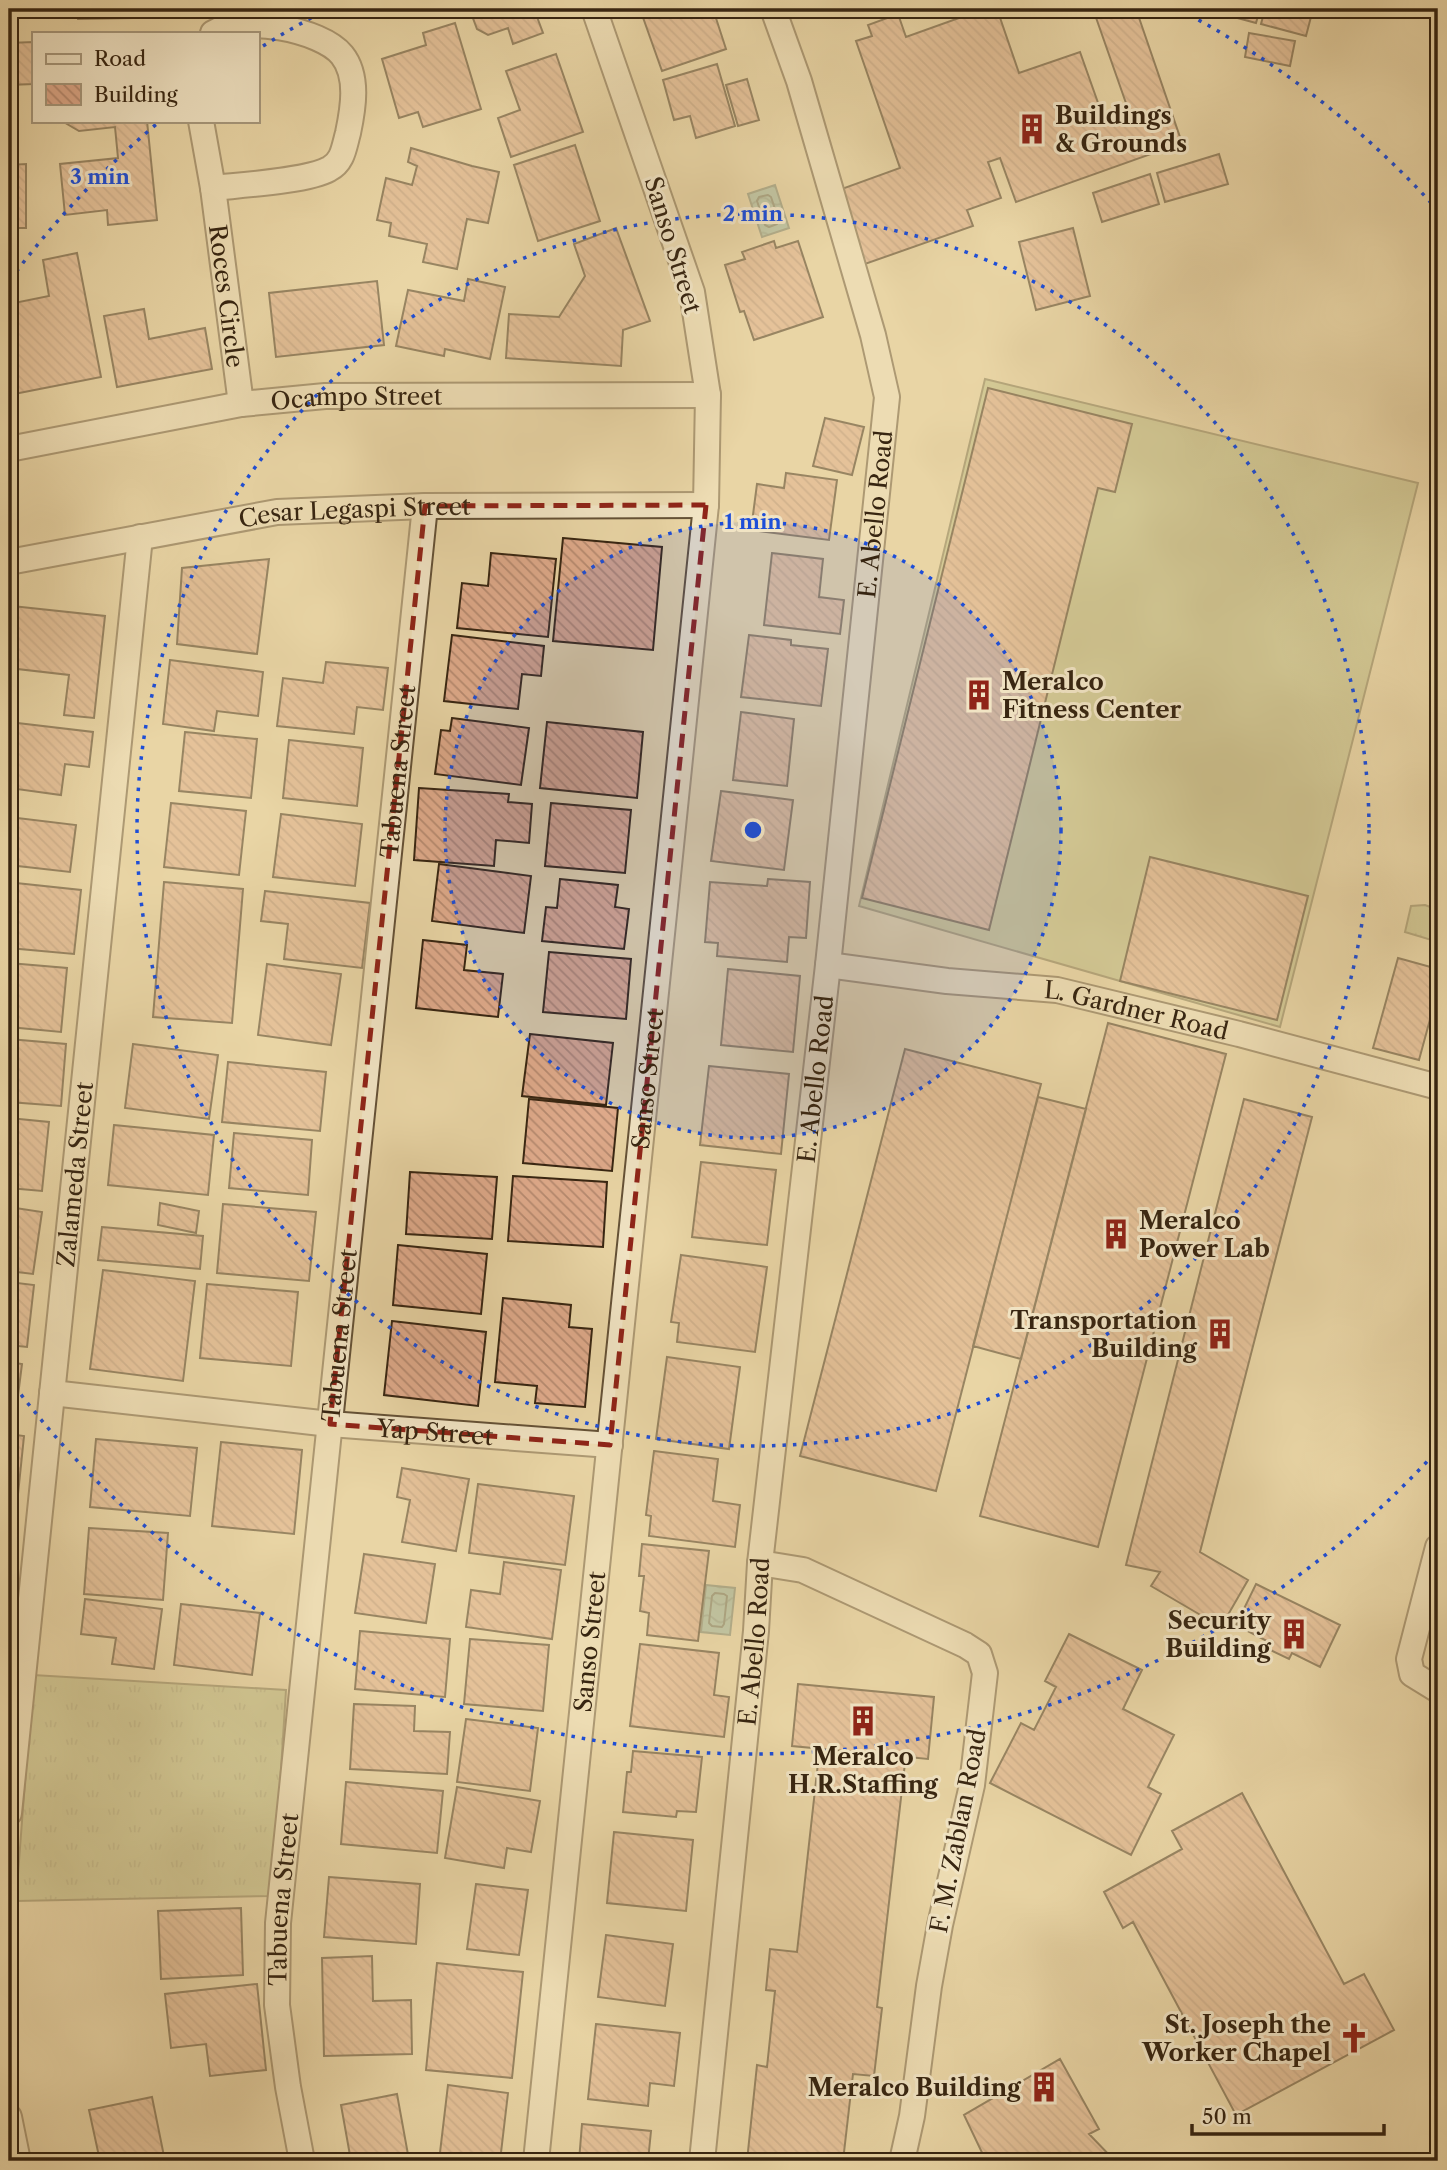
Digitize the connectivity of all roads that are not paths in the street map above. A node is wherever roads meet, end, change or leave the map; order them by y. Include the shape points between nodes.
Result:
1 (594, 9) edge
2 (773, 9) edge
3 (214, 32) edge
4 (201, 122) edge
5 (213, 188) junction
6 (708, 395) junction
7 (241, 404) junction
8 (9, 449) edge
9 (706, 505) junction
10 (425, 506) junction
11 (140, 537) junction
12 (9, 562) edge
13 (828, 965) junction
14 (1438, 1087) edge
15 (52, 1393) junction
16 (330, 1424) junction
17 (610, 1445) junction
18 (1438, 1547) edge
19 (760, 1563) junction
20 (1438, 1690) edge
21 (12, 1746) edge
22 (9, 1813) edge
23 (9, 2117) edge
24 (18, 2161) edge
25 (302, 2161) edge
26 (536, 2161) edge
27 (702, 2161) edge
28 (902, 2161) edge

1 - 6 street, Sanso Street via 692,292
2 - 13 street, E. Abello Road via 799,81 887,397
3 - 5 street, Roces Circle via 223,26 249,24 329,43 344,57 354,98 342,154 327,171
4 - 5 street, Roces Circle
5 - 7 street, Roces Circle
6 - 7 street, Ocampo Street via 325,397
6 - 9 street, Sanso Street
7 - 8 street, Ocampo Street
9 - 10 street, Cesar Legaspi Street
9 - 17 street, Sanso Street
10 - 11 street, Cesar Legaspi Street via 277,512
10 - 16 street, Tabuena Street
11 - 12 street, Cesar Legaspi Street
11 - 15 street, Zalameda Street
13 - 14 street, L. Gardner Road via 1057,990
13 - 19 street, E. Abello Road
15 - 16 street, Yap Street
15 - 21 street, Zalameda Street
16 - 17 street, Yap Street
16 - 25 street, Tabuena Street via 278,1923 277,2006
17 - 26 street, Sanso Street
18 - 20 street via 1409,1659 1412,1674
19 - 27 street, E. Abello Road
19 - 28 street, F. M. Zablan Road via 803,1570 965,1645 978,1654 985,1673 972,1785 940,1925
21 - 22 street, Zalameda Street
23 - 24 street

